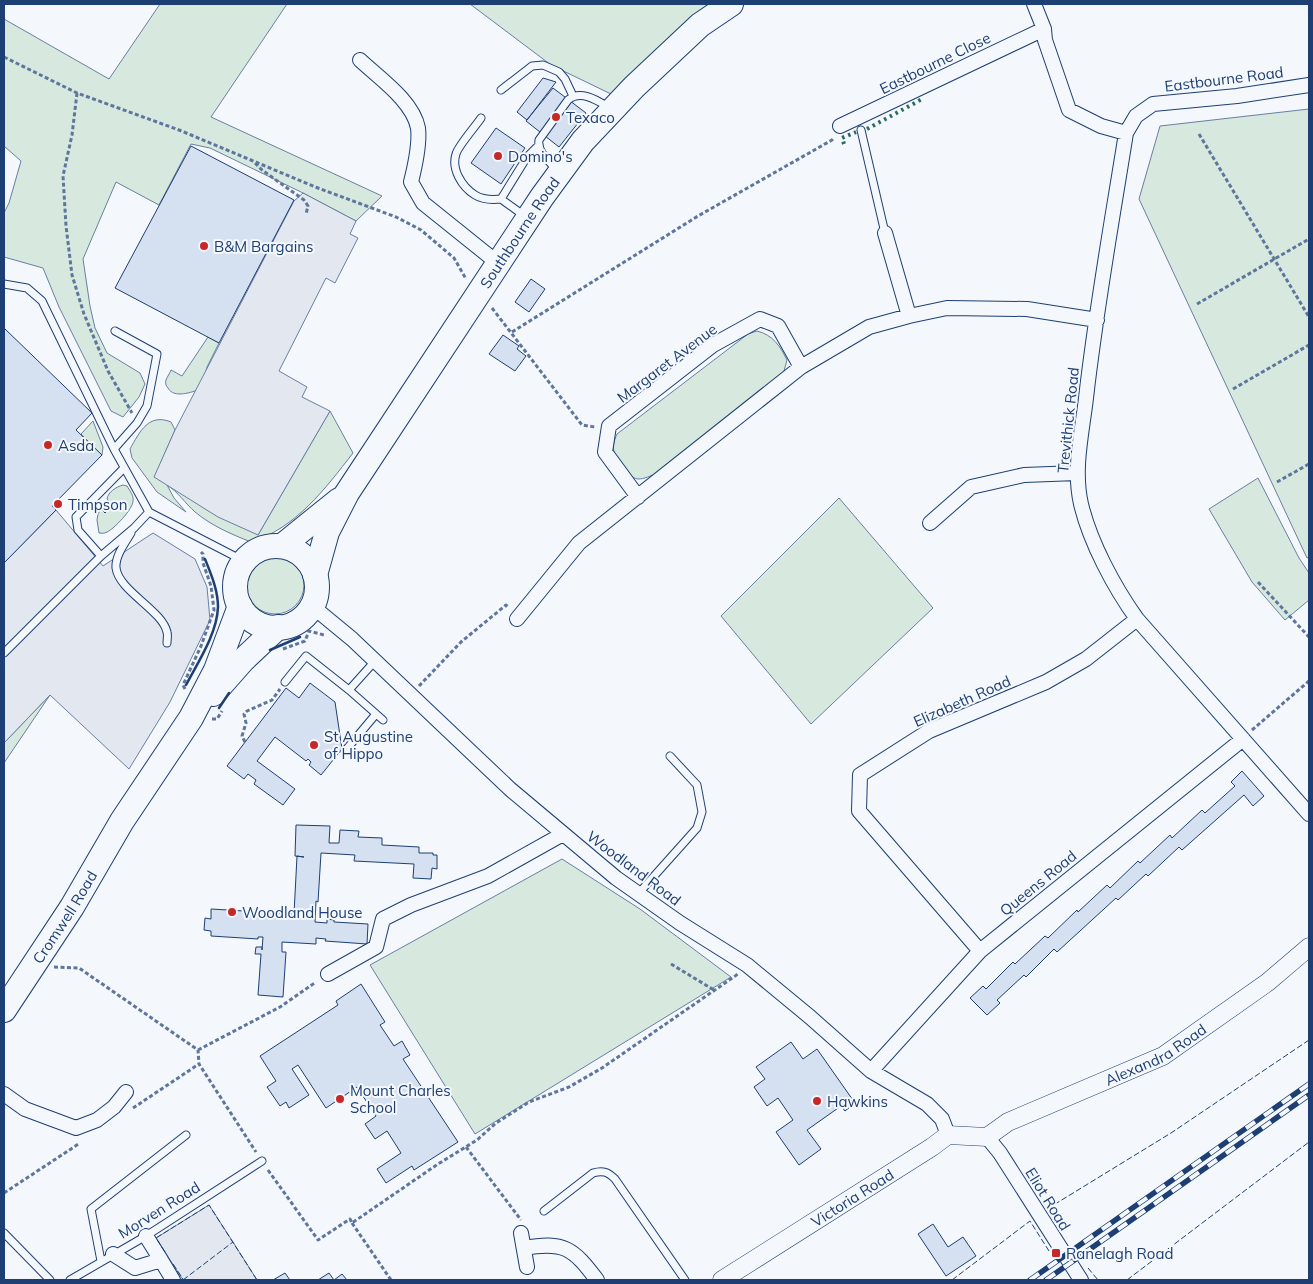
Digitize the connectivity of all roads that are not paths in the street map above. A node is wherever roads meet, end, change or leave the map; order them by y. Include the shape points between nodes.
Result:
1 (730, 4) edge
2 (1034, 4) edge
3 (1044, 29) junction
4 (360, 60) dead end
5 (1309, 85) edge
6 (501, 90) dead end
7 (573, 96) junction
8 (613, 109) junction
9 (481, 118) dead end
10 (840, 126) road end
11 (861, 130) dead end
12 (1126, 133) junction
13 (538, 146) junction
14 (560, 173) junction
15 (502, 199) junction
16 (528, 219) junction
17 (885, 233) joint
18 (499, 264) junction
19 (4, 284) edge
20 (909, 316) junction
21 (1097, 320) junction
22 (115, 330) dead end
23 (801, 367) junction
24 (114, 449) junction
25 (124, 468) junction
26 (1077, 473) junction
27 (347, 493) junction
28 (638, 497) junction
29 (149, 512) junction
30 (930, 523) dead end
31 (134, 528) junction
32 (282, 546) junction
33 (100, 556) junction
34 (244, 561) junction
35 (315, 575) junction
36 (240, 606) junction
37 (312, 606) junction
38 (517, 619) road end
39 (1137, 619) junction
40 (280, 638) junction
41 (168, 643) dead end
42 (4, 653) edge
43 (375, 661) junction
44 (285, 682) road end
45 (349, 690) junction
46 (376, 714) junction
47 (191, 718) junction
48 (383, 720) dead end
49 (1243, 739) junction
50 (345, 751) dead end
51 (670, 756) dead end
52 (1309, 814) edge
53 (122, 821) junction
54 (563, 834) junction
55 (638, 895) junction
56 (1309, 948) edge
57 (980, 951) junction
58 (328, 974) road end
59 (4, 981) edge
60 (4, 1010) edge
61 (871, 1071) junction
62 (126, 1092) dead end
63 (4, 1094) edge
64 (186, 1135) dead end
65 (948, 1135) junction
66 (987, 1137) junction
67 (262, 1161) road end
68 (544, 1211) dead end
69 (4, 1233) edge
70 (521, 1233) road end
71 (146, 1236) junction
72 (524, 1248) junction
73 (107, 1258) junction
74 (160, 1260) junction
75 (527, 1268) dead end
76 (50, 1280) edge
77 (70, 1280) edge
78 (173, 1280) edge
79 (597, 1280) edge
80 (685, 1280) edge
81 (722, 1280) edge
82 (1081, 1280) edge

1 - 8 highway, Southbourne Road via 700,26
2 - 3 street
3 - 10 street, Eastbourne Close
3 - 12 street via 1069,110 1101,126
4 - 18 street via 404,101 413,116 418,128 411,182 423,203
5 - 12 street, Eastbourne Road via 1153,104 1136,116
6 - 7 lane via 532,66 543,65 559,72
7 - 8 lane via 587,96
7 - 13 lane via 542,134
8 - 14 highway, Southbourne Road
9 - 15 lane via 456,154 455,171 475,196 488,200
11 - 17 lane
12 - 21 street, Trevithick Road
13 - 14 lane
13 - 15 lane
14 - 16 highway, Southbourne Road
15 - 16 lane
16 - 18 highway, Southbourne Road
17 - 20 street
18 - 27 highway, Southbourne Road
19 - 24 lane via 28,288 42,301
20 - 21 street via 947,308 1028,309
20 - 23 street via 869,327
21 - 26 street, Trevithick Road
22 - 24 lane via 157,354 147,406 137,424
23 - 28 street
23 - 28 street, Margaret Avenue via 778,326 760,319 712,345 609,426 605,452
24 - 25 lane
25 - 29 lane
25 - 33 lane via 76,517 78,530
26 - 30 street via 1024,474 971,487
26 - 39 street, Trevithick Road via 1088,527 1120,595
27 - 32 highway, Southbourne Road
27 - 35 highway, Southbourne Road via 327,532
28 - 38 street via 579,543
29 - 31 lane
29 - 34 lane
31 - 33 lane
31 - 41 lane via 119,552 116,568 123,582 161,621 167,631
32 - 34 highway via 254,552
32 - 35 highway via 299,552
33 - 42 lane
34 - 36 highway via 236,583
35 - 37 highway via 317,588
36 - 40 highway via 253,621 269,627
36 - 47 highway, Cromwell Road via 216,670
37 - 40 highway
37 - 43 street, Woodland Road
39 - 49 street, Trevithick Road
39 - 57 street, Elizabeth Road via 1086,659 1046,682 929,731 860,775 859,811
40 - 47 highway, Cromwell Road via 243,660
43 - 45 lane
43 - 54 street, Woodland Road via 510,789
44 - 45 lane via 306,656
45 - 46 lane
46 - 48 lane
46 - 50 lane
47 - 53 highway, Cromwell Road
49 - 52 street, Trevithick Road
49 - 57 street, Queens Road
51 - 55 lane via 696,785 702,812 697,828
53 - 59 highway, Cromwell Road via 56,905
53 - 60 highway, Cromwell Road via 72,907
54 - 55 street, Woodland Road
54 - 58 street via 488,876 383,918 376,947
55 - 61 street, Woodland Road via 746,965
56 - 66 street, Alexandra Road via 1268,982 1163,1056 1008,1122
57 - 61 street, Queens Road
61 - 65 street, Woodland Road via 927,1104 942,1119
62 - 63 street via 97,1120 76,1128 25,1109
64 - 73 lane via 91,1210
65 - 66 street
65 - 81 street, Victoria Road
66 - 82 street, Eliot Road
67 - 71 lane, Morven Road
68 - 80 lane via 593,1173 602,1170 609,1173
69 - 76 lane
70 - 72 street
71 - 73 lane, Morven Road
71 - 74 street
72 - 75 street
72 - 79 street via 547,1244 562,1246 577,1256
73 - 74 street via 135,1268
73 - 77 lane, Morven Road
74 - 78 street

